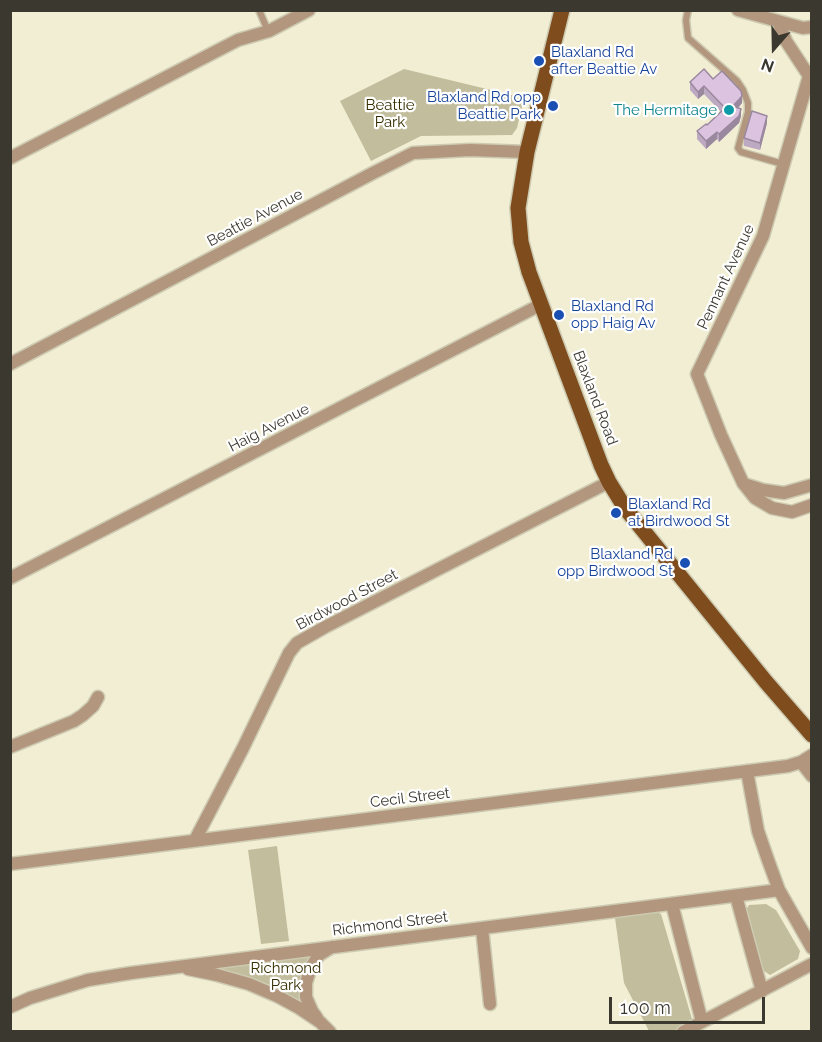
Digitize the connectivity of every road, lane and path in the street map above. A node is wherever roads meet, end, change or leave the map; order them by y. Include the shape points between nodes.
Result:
1 (259, 10) edge
2 (309, 10) edge
3 (562, 10) edge
4 (688, 10) edge
5 (738, 10) edge
6 (778, 21) junction
7 (812, 27) edge
8 (269, 31) junction
9 (810, 71) edge
10 (527, 152) junction
11 (10, 158) edge
12 (784, 164) junction
13 (540, 305) junction
14 (10, 364) edge
15 (609, 482) junction
16 (743, 483) junction
17 (812, 485) edge
18 (812, 505) edge
19 (10, 578) edge
20 (98, 697) dead end
21 (812, 735) edge
22 (10, 747) edge
23 (806, 758) edge
24 (747, 771) junction
25 (812, 776) edge
26 (195, 840) junction
27 (10, 864) edge
28 (778, 890) junction
29 (736, 896) junction
30 (672, 904) junction
31 (482, 928) junction
32 (334, 946) junction
33 (812, 948) edge
34 (812, 964) edge
35 (178, 966) junction
36 (762, 991) junction
37 (490, 1004) dead end
38 (10, 1007) edge
39 (320, 1022) junction
40 (702, 1022) junction
41 (330, 1032) edge
42 (683, 1032) edge

1 - 8 lane
2 - 8 street
3 - 10 main road, Blaxland Road
4 - 12 lane via 688,38 737,81 748,103 738,148
5 - 6 street
6 - 7 street
6 - 9 street, Pennant Avenue via 786,41
8 - 11 street via 238,40
9 - 12 street, Pennant Avenue
10 - 13 main road, Blaxland Road via 519,226
10 - 14 street, Beattie Avenue via 413,153
12 - 16 street, Pennant Avenue via 763,236 697,374
13 - 15 main road, Blaxland Road
13 - 19 street, Haig Avenue
15 - 21 main road, Blaxland Road via 641,529
15 - 26 street, Birdwood Street via 297,643
16 - 17 street via 784,493
16 - 18 street, Pennant Avenue via 755,498 772,508 792,512
20 - 22 street via 74,721
23 - 24 street, Cecil Street via 788,766
23 - 25 street
24 - 26 street, Cecil Street
24 - 28 street via 758,831
26 - 27 street, Cecil Street
28 - 29 street, Richmond Street
28 - 33 street
29 - 30 street, Richmond Street
29 - 36 street
30 - 31 street, Richmond Street
30 - 40 street
31 - 32 street, Richmond Street
31 - 37 street
32 - 35 street, Richmond Street
32 - 39 street via 319,955 306,982 306,997
34 - 36 street
35 - 38 street, Richmond Street via 88,980
35 - 39 street via 249,984
36 - 40 street
39 - 41 street
40 - 42 street

